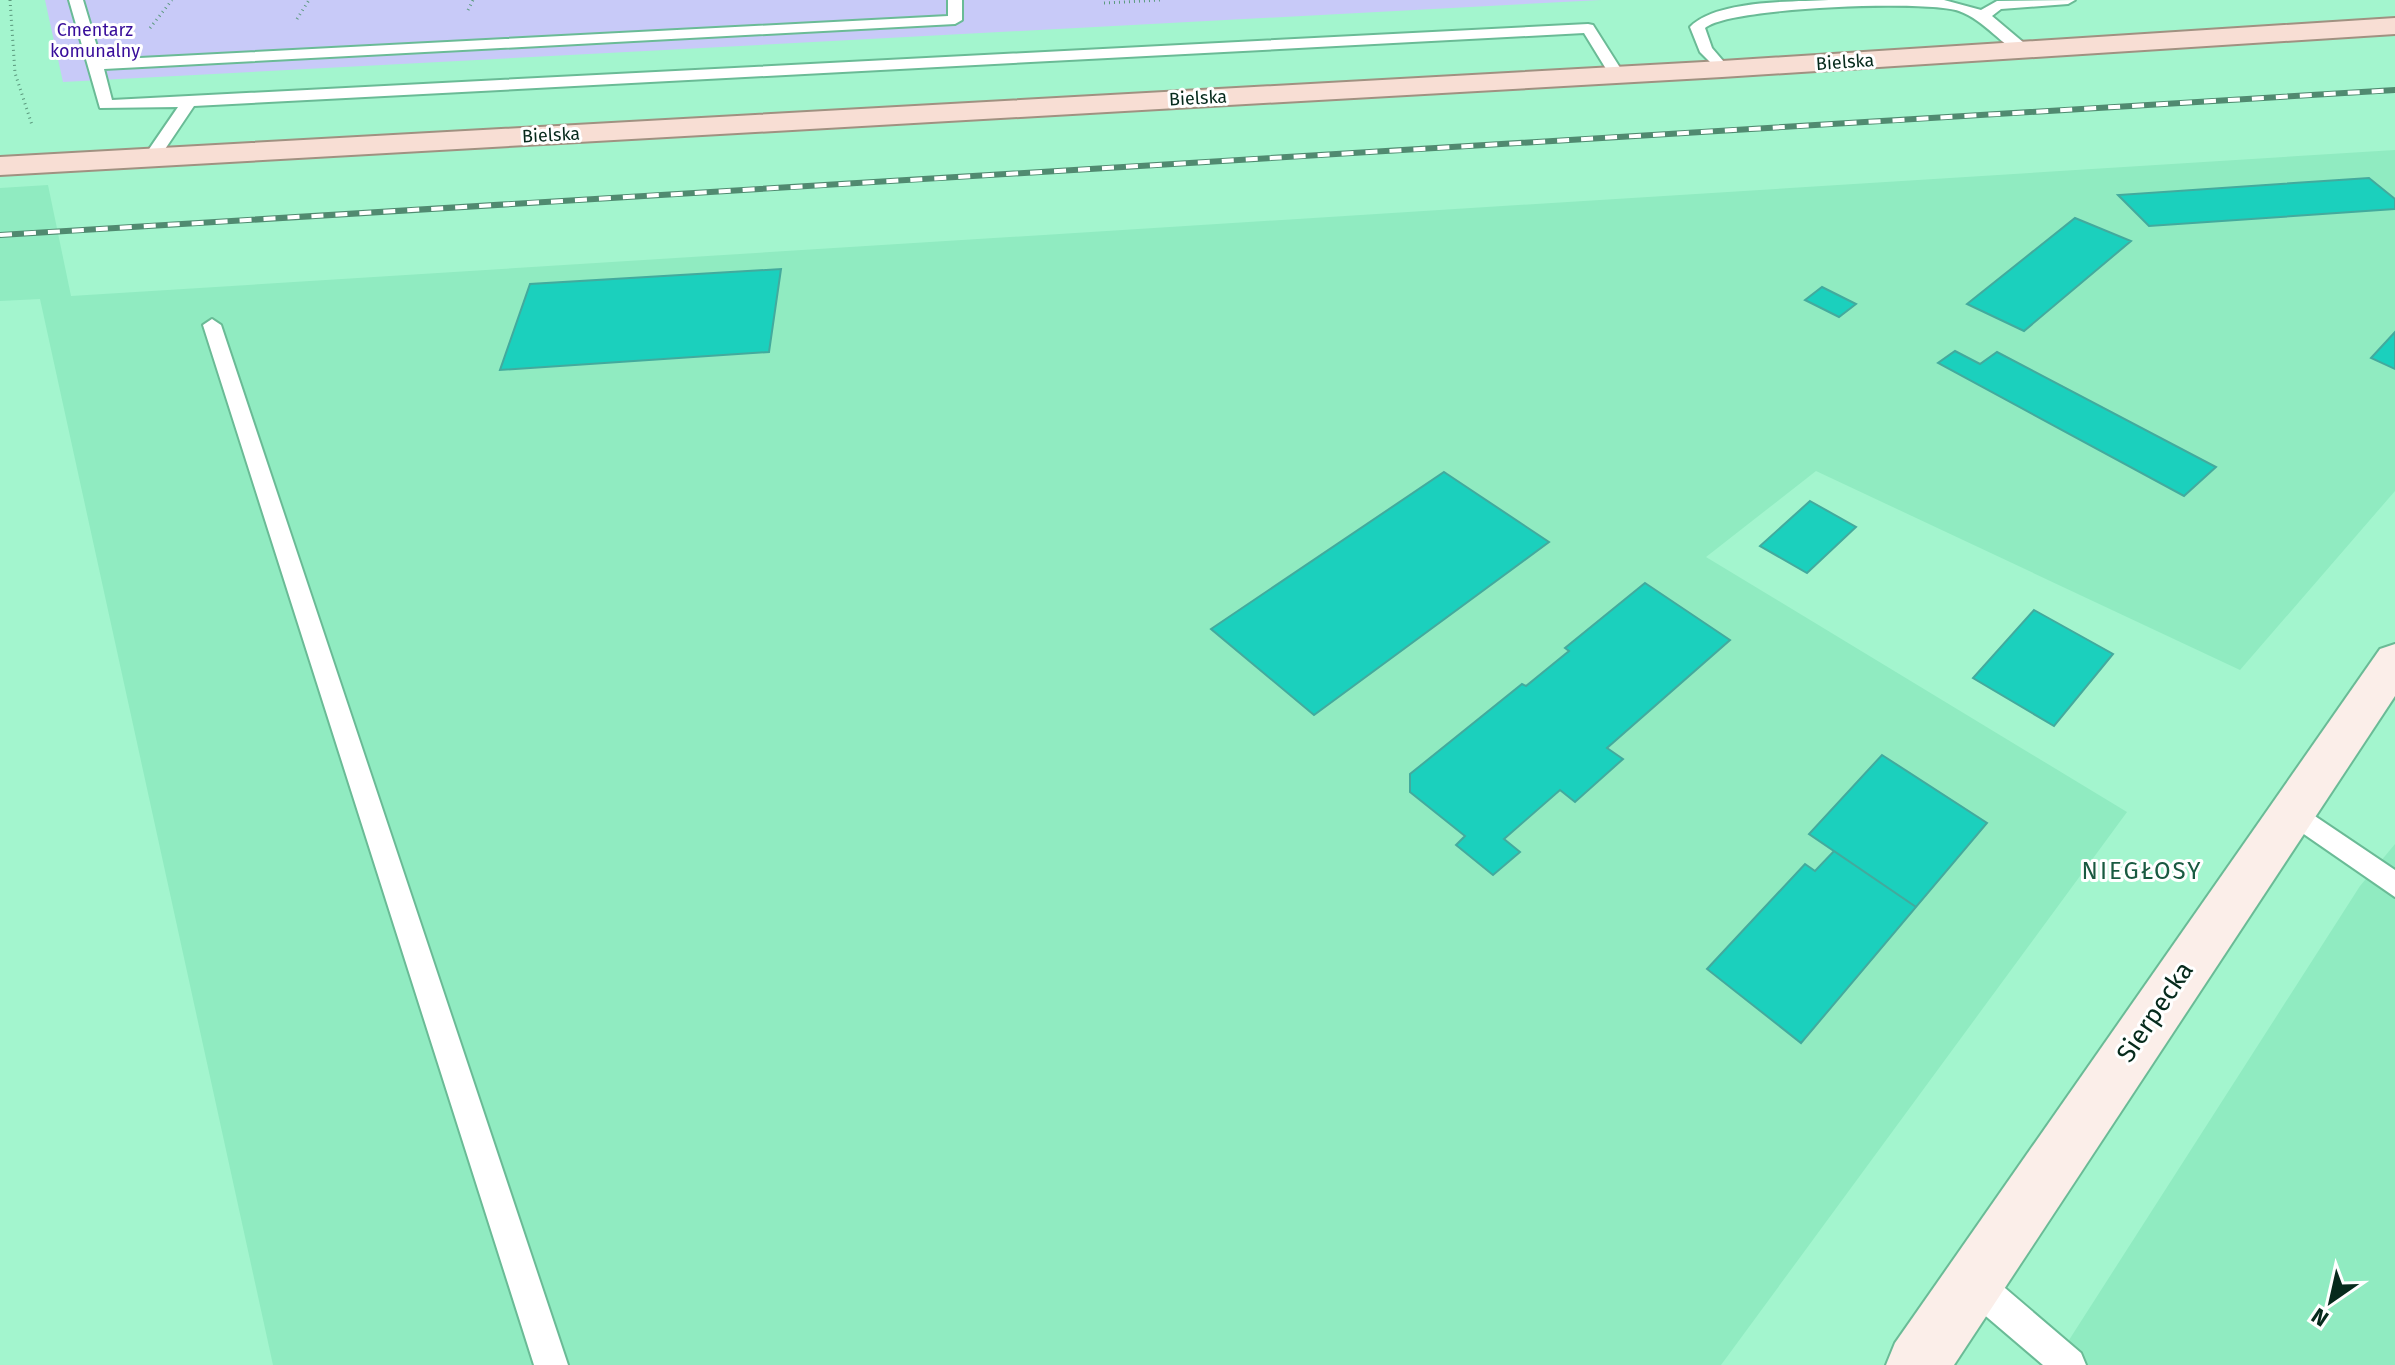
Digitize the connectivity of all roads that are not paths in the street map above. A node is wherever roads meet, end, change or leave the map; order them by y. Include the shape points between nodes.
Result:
1 (76, 0) edge
2 (955, 0) edge
3 (1717, 0) edge
4 (2068, 0) edge
5 (1741, 10) junction
6 (1984, 15) junction
7 (2395, 26) edge
8 (2025, 51) junction
9 (95, 65) junction
10 (1722, 69) junction
11 (1616, 74) junction
12 (189, 102) junction
13 (151, 158) junction
14 (0, 166) edge
15 (212, 325) dead end
16 (2395, 661) edge
17 (2291, 811) junction
18 (2395, 885) edge
19 (1973, 1283) junction
20 (551, 1365) edge
21 (1917, 1365) edge
22 (2069, 1365) edge

1 - 9 lane
2 - 9 lane via 955,20
3 - 5 lane
4 - 6 lane via 1997,5
5 - 6 lane via 1918,1 1953,4
5 - 10 lane via 1711,16 1697,27 1705,49
6 - 8 lane
7 - 8 main road, Bielska
8 - 10 main road, Bielska
9 - 12 lane via 105,105
10 - 11 main road, Bielska
11 - 12 lane via 1588,28
11 - 13 main road, Bielska
12 - 13 lane
13 - 14 main road, Bielska
15 - 20 lane
16 - 17 street, Sierpecka
17 - 18 lane
17 - 19 street, Sierpecka
19 - 21 street, Sierpecka
19 - 22 lane

